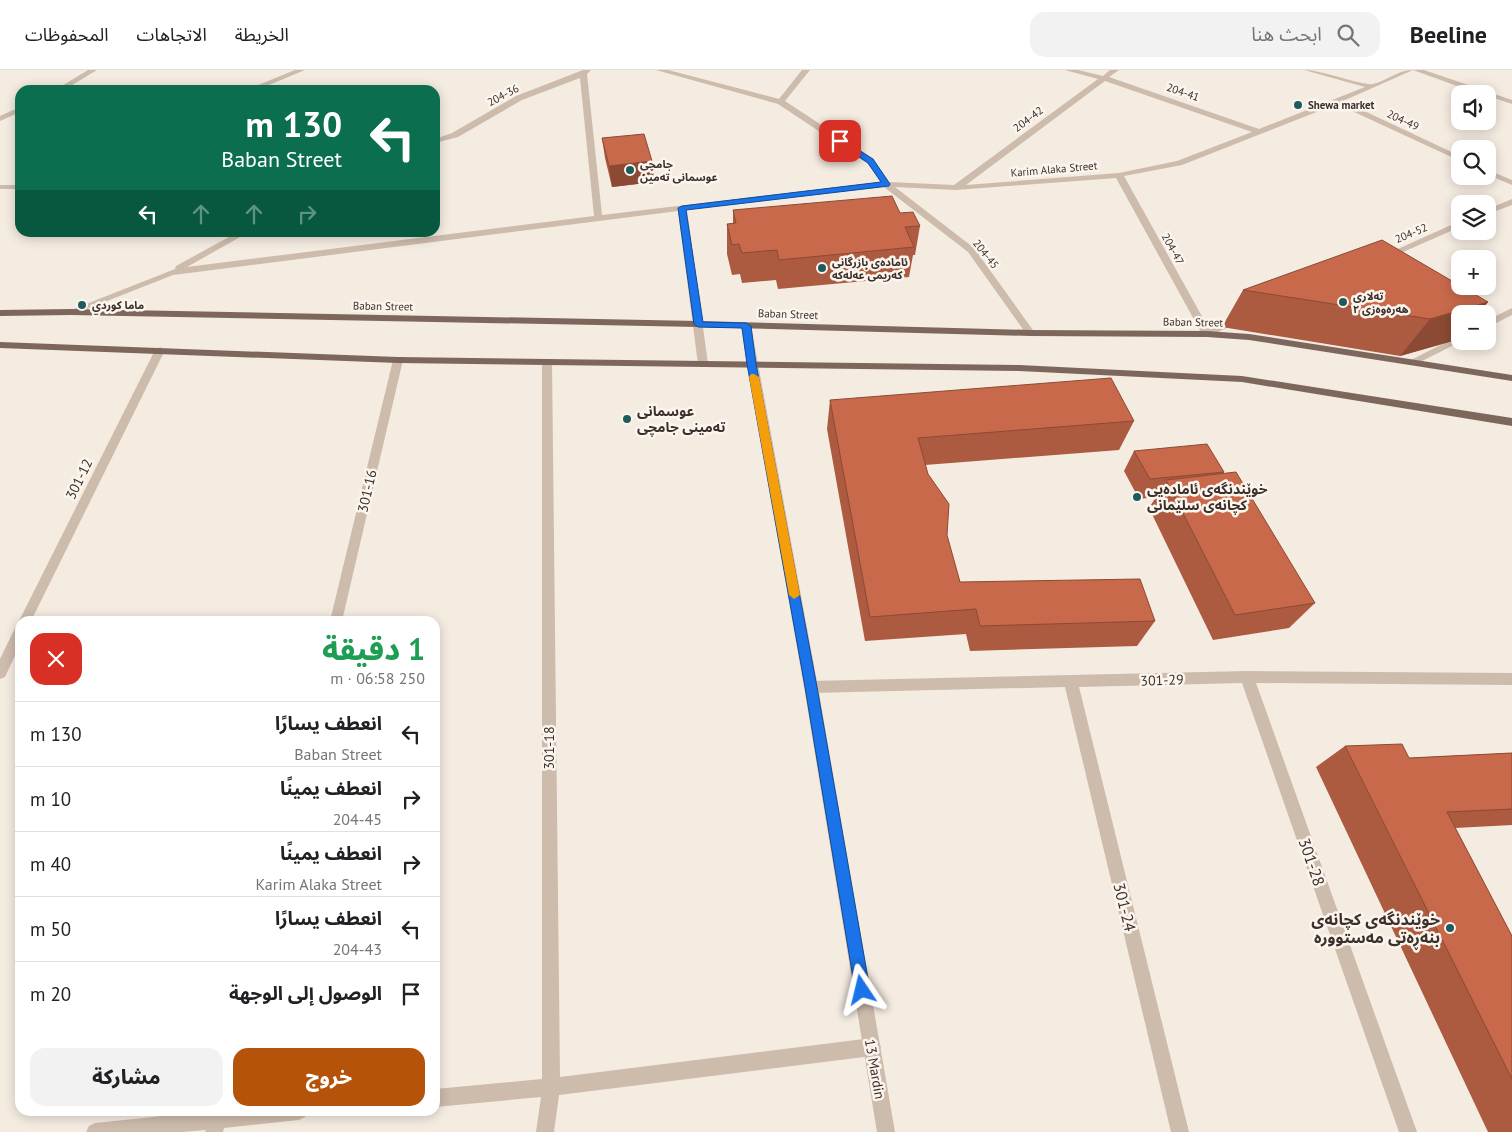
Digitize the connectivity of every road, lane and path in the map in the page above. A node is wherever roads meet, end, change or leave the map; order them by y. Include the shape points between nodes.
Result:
1 (93, 70) edge
2 (300, 70) edge
3 (660, 70) edge
4 (806, 70) edge
5 (1069, 70) edge
6 (1115, 70) edge
7 (1308, 70) edge
8 (1409, 70) edge
9 (1416, 70) edge
10 (585, 72) edge
11 (1104, 78) junction
12 (68, 85) edge
13 (265, 85) edge
14 (1460, 85) edge
15 (1372, 88) junction
16 (1496, 97) edge
17 (1336, 101) junction
18 (781, 102) junction
19 (1512, 102) edge
20 (15, 112) edge
21 (0, 119) edge
22 (1260, 132) junction
23 (440, 140) edge
24 (1451, 155) edge
25 (1119, 175) junction
26 (1496, 176) edge
27 (1512, 183) edge
28 (886, 184) junction
29 (0, 187) edge
30 (15, 188) edge
31 (956, 188) junction
32 (1512, 202) edge
33 (682, 208) junction
34 (1496, 209) edge
35 (598, 218) junction
36 (1451, 228) edge
37 (236, 237) edge
38 (1376, 261) edge
39 (171, 272) junction
40 (1512, 311) edge
41 (71, 312) junction
42 (0, 313) edge
43 (1249, 315) dead end
44 (1496, 320) edge
45 (698, 324) junction
46 (746, 326) junction
47 (1030, 333) junction
48 (1207, 334) junction
49 (1451, 342) edge
50 (0, 345) edge
51 (160, 350) junction
52 (398, 360) junction
53 (1412, 362) junction
54 (547, 363) junction
55 (703, 364) junction
56 (752, 364) junction
57 (1512, 378) edge
58 (1512, 422) edge
59 (27, 616) edge
60 (337, 616) edge
61 (15, 642) edge
62 (0, 673) edge
63 (1246, 677) junction
64 (1512, 679) edge
65 (1070, 683) junction
66 (811, 687) junction
67 (872, 1047) junction
68 (551, 1087) junction
69 (440, 1098) edge
70 (258, 1116) edge
71 (217, 1121) edge
72 (95, 1132) edge
73 (545, 1132) edge
74 (886, 1132) edge
75 (1180, 1132) edge
76 (1408, 1132) edge

1 - 12 street
2 - 13 street
3 - 18 street, 204-45
4 - 18 street
5 - 11 street, 204-41
6 - 11 street, 204-42
7 - 15 street
8 - 15 street, Karim Alaka Street
9 - 14 street
10 - 23 street, 204-36 via 519,98 455,135
10 - 35 street
11 - 22 street, 204-41
11 - 31 street, 204-42
15 - 17 street, Karim Alaka Street
16 - 19 street
17 - 22 street, Karim Alaka Street
17 - 24 street, 204-49
18 - 28 street, 204-45 via 870,161
20 - 21 street
22 - 25 street, Karim Alaka Street via 1178,164
25 - 31 street, Karim Alaka Street
25 - 48 street, 204-47
26 - 27 street
28 - 31 street, Karim Alaka Street
28 - 33 street, Karim Alaka Street
28 - 47 street, 204-45 via 971,250
29 - 30 street
32 - 34 street
33 - 35 street, Karim Alaka Street
33 - 45 street
35 - 39 street, Karim Alaka Street
36 - 38 street, 204-52
37 - 39 street
39 - 41 street
40 - 44 street
41 - 42 main road, Baban Street
41 - 45 main road, Baban Street
43 - 48 street
45 - 46 main road, Baban Street
45 - 55 street
46 - 47 main road, Baban Street
46 - 56 street, 13 Mardin
47 - 48 main road, Baban Street
48 - 53 main road, Baban Street via 1248,337
49 - 53 street
50 - 51 main road
51 - 52 main road
51 - 59 street, 301-12
52 - 54 main road
52 - 60 street, 301-16
53 - 57 main road, Baban Street
54 - 55 main road
54 - 68 street, 301-18
55 - 56 main road
56 - 58 main road via 1019,368 1242,380
56 - 66 street, 13 Mardin
61 - 62 street
63 - 64 street, 301-29
63 - 65 street, 301-29
63 - 76 street, 301-28
65 - 66 street, 301-29
65 - 75 street, 301-24
66 - 67 street, 13 Mardin
67 - 68 street
67 - 74 street, 13 Mardin
68 - 69 street
68 - 73 street, 301-18
70 - 71 street
71 - 72 street

